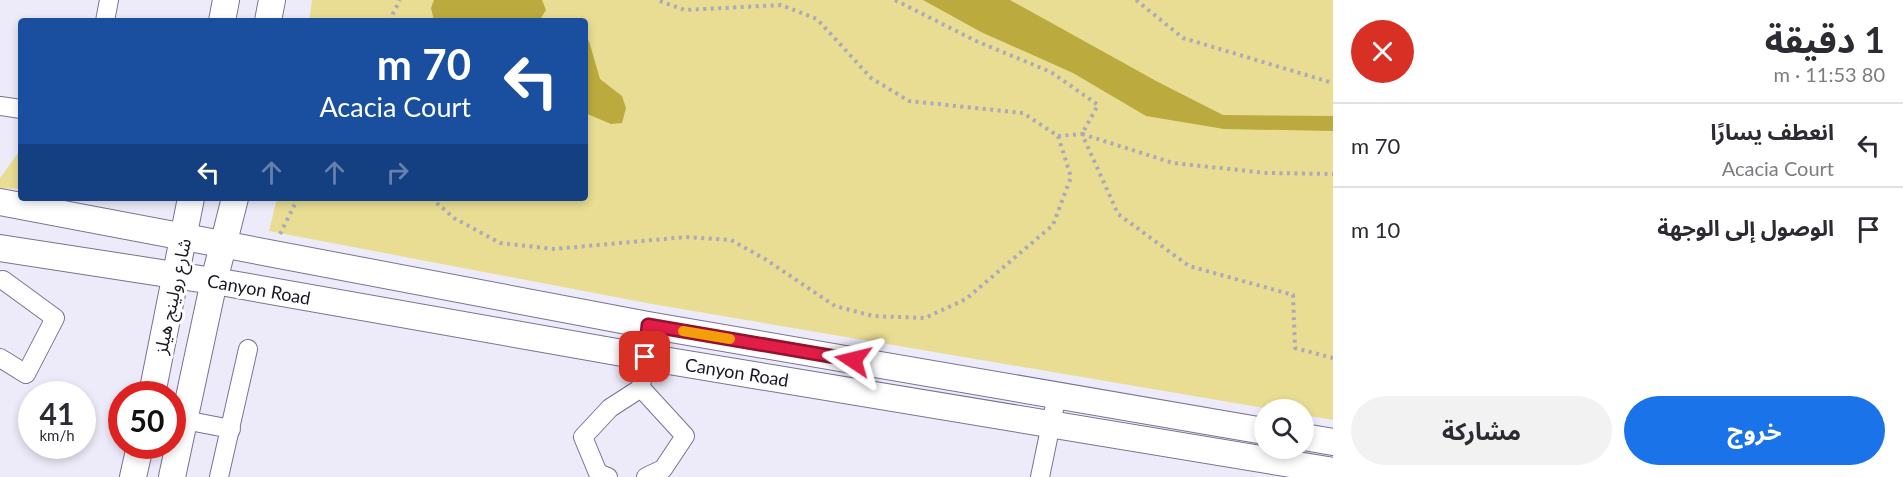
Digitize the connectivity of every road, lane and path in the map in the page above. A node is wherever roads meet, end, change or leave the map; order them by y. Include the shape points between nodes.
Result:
1 (109, 0) edge
2 (226, 0) edge
3 (272, 0) edge
4 (400, 0) edge
5 (657, 0) edge
6 (895, 0) edge
7 (1136, 0) edge
8 (106, 18) edge
9 (223, 18) edge
10 (269, 18) edge
11 (391, 18) edge
12 (1333, 83) edge
13 (0, 106) edge
14 (18, 109) edge
15 (1082, 134) junction
16 (1058, 136) junction
17 (1333, 174) edge
18 (190, 201) edge
19 (234, 201) edge
20 (296, 201) edge
21 (434, 201) edge
22 (0, 202) edge
23 (184, 237) junction
24 (225, 245) junction
25 (7, 249) edge
26 (270, 253) junction
27 (176, 275) junction
28 (214, 281) junction
29 (1, 284) edge
30 (648, 325) junction
31 (248, 349) dead end
32 (645, 357) junction
33 (0, 358) edge
34 (1333, 358) edge
35 (155, 381) edge
36 (641, 388) junction
37 (186, 391) edge
38 (1057, 395) junction
39 (186, 420) edge
40 (1052, 424) junction
41 (1254, 428) edge
42 (231, 429) junction
43 (1314, 439) edge
44 (1333, 442) edge
45 (137, 459) edge
46 (174, 459) edge
47 (1333, 471) edge
48 (132, 477) edge
49 (172, 477) edge
50 (219, 477) edge
51 (608, 477) edge
52 (646, 477) edge
53 (1041, 477) edge

1 - 8 street
2 - 9 main road
3 - 10 main road
4 - 11 path
5 - 16 path via 685,10 781,5 817,19 870,78 909,101 1023,113
6 - 15 path via 1061,78 1098,105
7 - 12 path via 1183,38
13 - 14 street
15 - 16 path
15 - 17 path via 1173,163 1267,173
15 - 34 path via 1118,214 1189,266 1293,295 1295,348
16 - 21 path via 1071,177 1053,225 966,299 925,318 873,316 835,306 731,240 686,237 554,249 500,243 454,218
18 - 23 main road, شارع رولينج هيلز
19 - 24 main road
20 - 26 path
22 - 23 main road, Canyon Road
23 - 24 main road, Canyon Road
23 - 27 main road, شارع رولينج هيلز
24 - 26 main road, Canyon Road
24 - 28 main road
25 - 27 main road, Canyon Road
25 - 29 street
26 - 30 main road, Canyon Road
27 - 28 main road, Canyon Road
27 - 35 main road, شارع رولينج هيلز
28 - 32 main road, Canyon Road
28 - 37 main road
29 - 33 street via 55,318 26,374
30 - 32 street
30 - 38 main road, Canyon Road
31 - 42 street
32 - 36 street
32 - 40 main road, Canyon Road
36 - 51 street via 610,408 583,437 598,473
36 - 52 street via 685,436 663,469
38 - 40 street
38 - 41 main road, Canyon Road
39 - 42 street
40 - 47 main road, Canyon Road
40 - 53 street
42 - 50 street
43 - 44 main road
45 - 48 main road
46 - 49 main road

